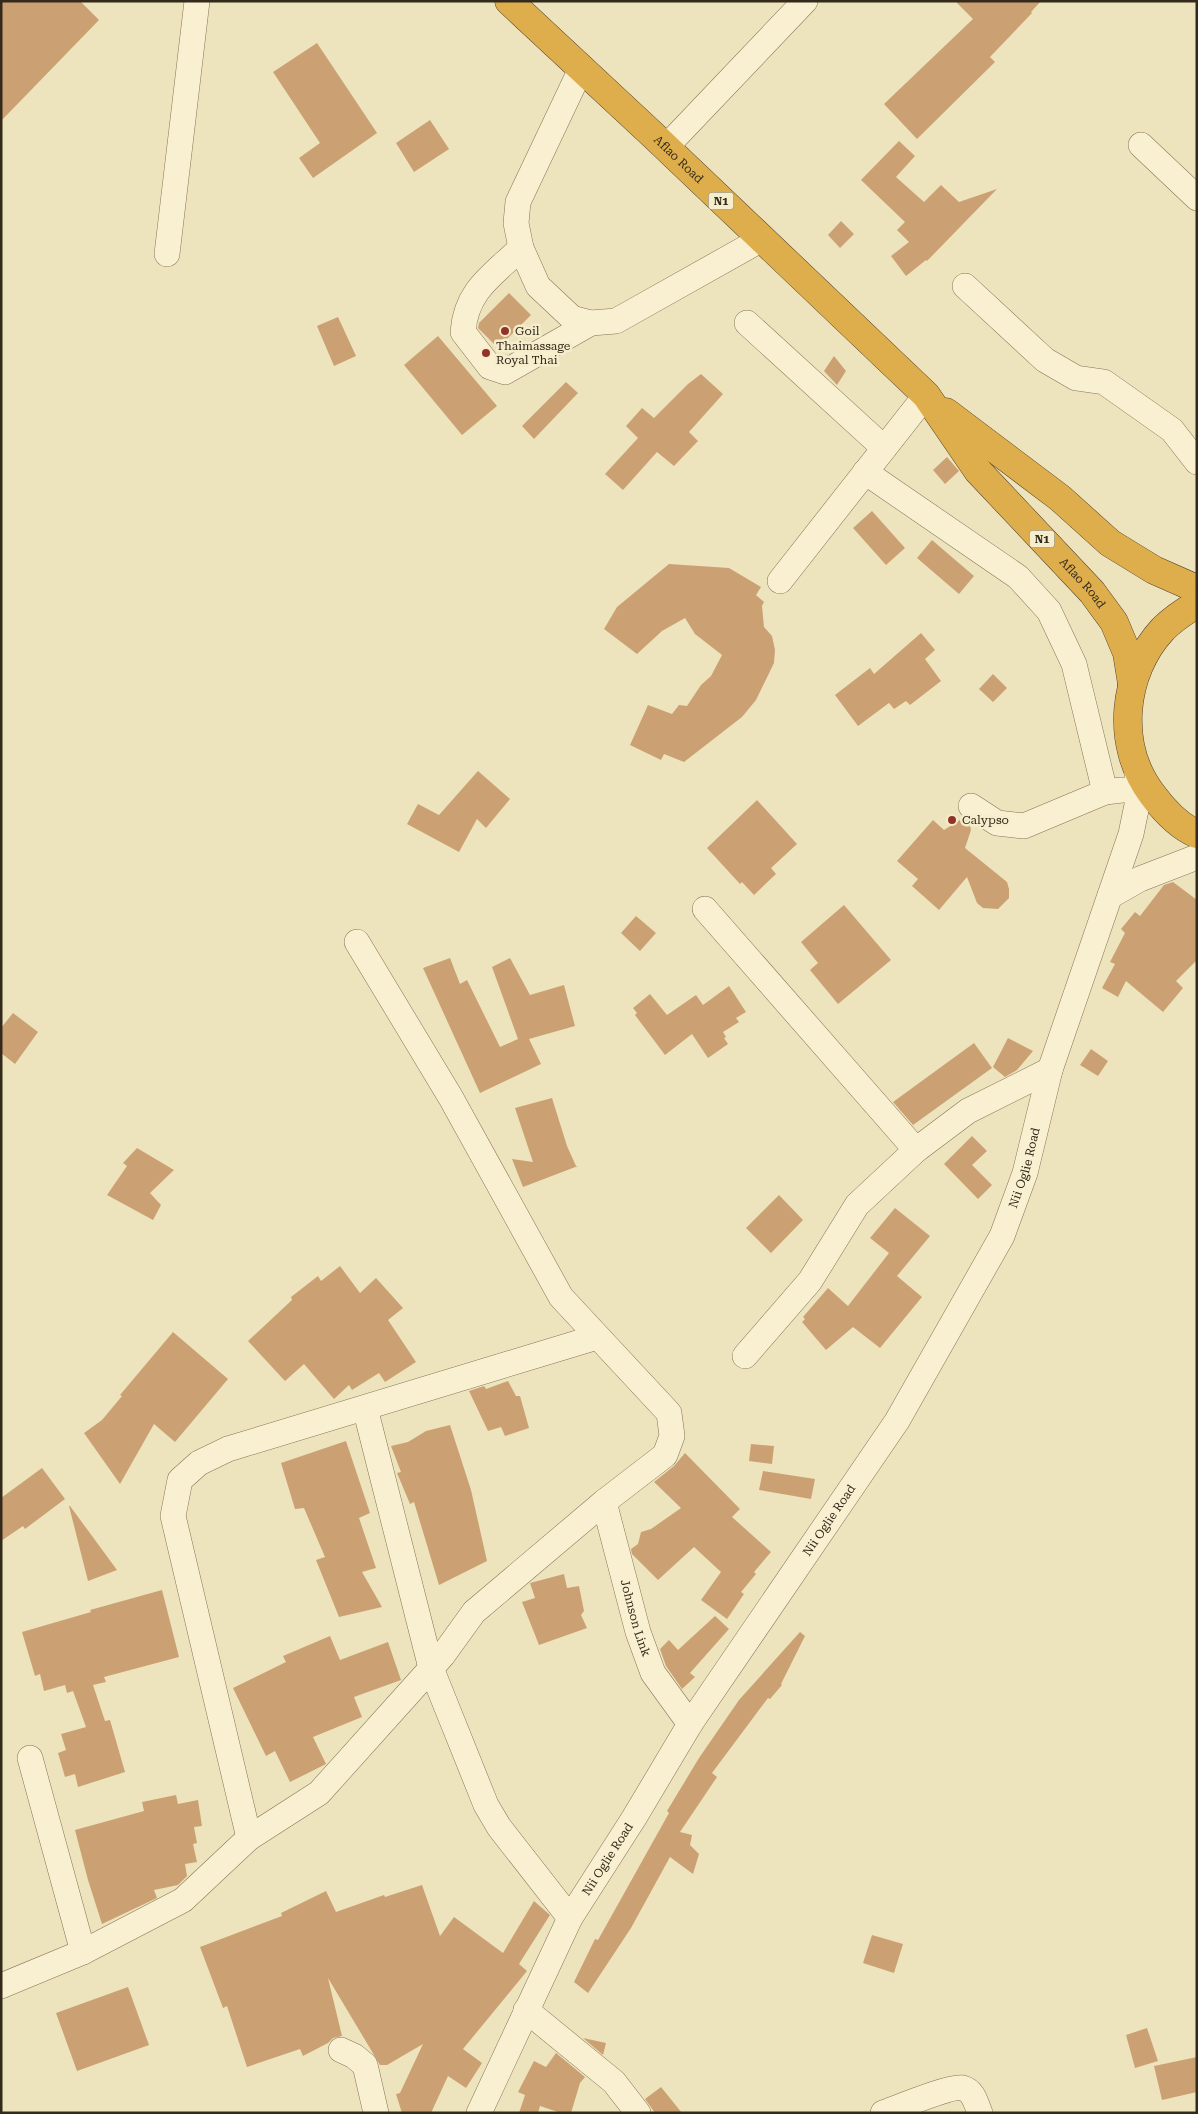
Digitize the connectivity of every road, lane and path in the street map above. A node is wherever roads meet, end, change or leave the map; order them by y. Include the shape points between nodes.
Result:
1 (198, 1) edge
2 (509, 1) edge
3 (805, 1) edge
4 (581, 68) junction
5 (1141, 145) dead end
6 (666, 147) junction
7 (1197, 198) edge
8 (762, 239) junction
9 (521, 248) junction
10 (166, 254) dead end
11 (965, 286) dead end
12 (591, 323) junction
13 (747, 323) dead end
14 (929, 399) junction
15 (884, 448) junction
16 (1197, 462) edge
17 (865, 472) junction
18 (780, 581) dead end
19 (1197, 589) edge
20 (1197, 604) edge
21 (1132, 684) junction
22 (1137, 778) junction
23 (1105, 792) junction
24 (971, 806) dead end
25 (1197, 834) edge
26 (1197, 857) edge
27 (1110, 896) junction
28 (705, 909) dead end
29 (357, 942) dead end
30 (1050, 1070) junction
31 (916, 1150) junction
32 (598, 1337) junction
33 (745, 1356) dead end
34 (365, 1408) junction
35 (604, 1502) junction
36 (431, 1668) junction
37 (690, 1724) junction
38 (30, 1758) dead end
39 (249, 1838) junction
40 (570, 1918) junction
41 (83, 1952) junction
42 (1, 1986) edge
43 (526, 2010) junction
44 (341, 2050) dead end
45 (376, 2113) edge
46 (479, 2113) edge
47 (638, 2113) edge
48 (883, 2113) edge
49 (980, 2113) edge

1 - 10 street
2 - 4 highway, Aflao Road / N1
3 - 6 street
4 - 6 highway, Aflao Road / N1
4 - 9 street via 518,202 516,223
5 - 7 street
6 - 8 highway, Aflao Road / N1
8 - 12 street via 616,321
8 - 14 highway, Aflao Road / N1
9 - 12 street via 538,286 572,318
9 - 12 street via 472,295 464,317 463,332 490,367 505,372
11 - 16 street via 1045,360 1076,378 1104,382 1166,425
13 - 15 street
14 - 15 street
14 - 19 highway, Aflao Road / N1 via 1060,498 1110,543 1154,570
14 - 21 highway, Aflao Road / N1 via 978,471 1092,592 1108,614 1127,653
15 - 17 street
17 - 18 street
17 - 23 street via 1018,577 1050,611 1074,664
20 - 21 highway, N1 via 1163,629 1150,646
21 - 22 highway, N1 via 1128,727
22 - 23 street
22 - 25 highway, N1 via 1176,820
22 - 27 street, Nii Oglie Road via 1137,805 1131,834
23 - 24 street via 1024,826 998,823
26 - 27 street via 1140,879
27 - 30 street, Nii Oglie Road
28 - 31 street
29 - 32 street via 451,1098 561,1297
30 - 31 street via 968,1111
30 - 37 street, Nii Oglie Road via 1024,1173 1002,1236 897,1421
31 - 33 street via 857,1205 810,1280
32 - 34 street
32 - 35 street via 668,1413 672,1436 665,1455
34 - 36 street
34 - 39 street via 228,1450 199,1463 180,1480 173,1516
35 - 36 street via 474,1612
35 - 37 street, Johnson Link via 638,1632 653,1673
36 - 39 street via 319,1793
36 - 40 street via 486,1805 499,1827
37 - 40 street, Nii Oglie Road
38 - 41 street
39 - 41 street via 183,1900
40 - 43 street, Nii Oglie Road
41 - 42 street
43 - 46 street, Nii Oglie Road
43 - 47 street via 614,2082
44 - 45 street via 365,2065
48 - 49 street via 962,2087 972,2093

